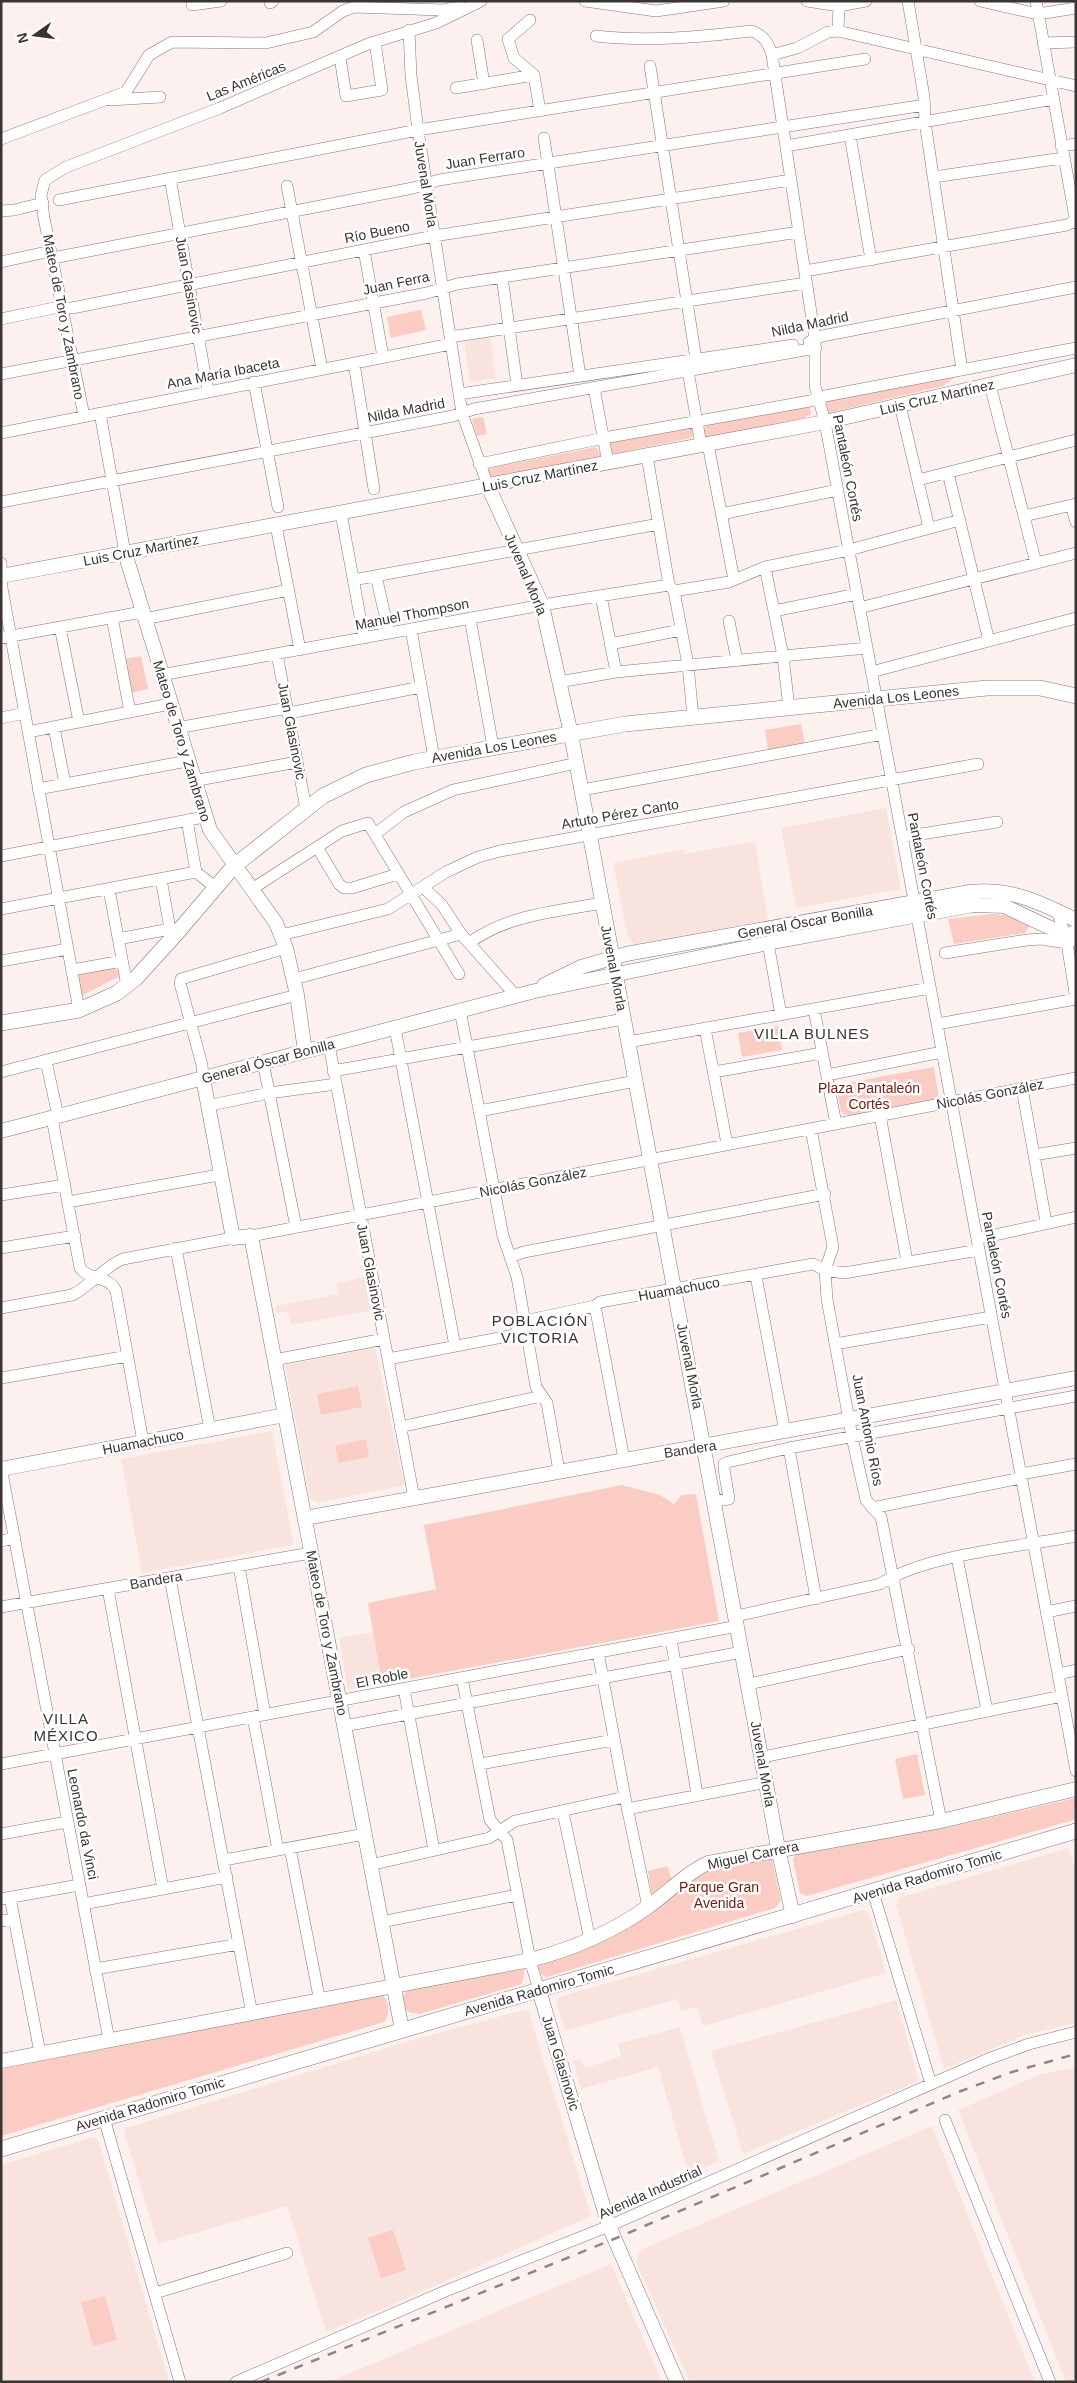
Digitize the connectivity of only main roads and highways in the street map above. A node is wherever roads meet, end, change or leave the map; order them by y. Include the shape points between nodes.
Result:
1 (1076, 696) edge
2 (1, 1023) edge
3 (1076, 1831) edge
4 (1, 2149) edge

1 - 2 main road, Avenida Los Leones via 1040,688 1004,687 693,716 493,747 366,775 306,809 234,866 127,986 79,1010
3 - 4 main road, Avenida Radomiro Tomic

